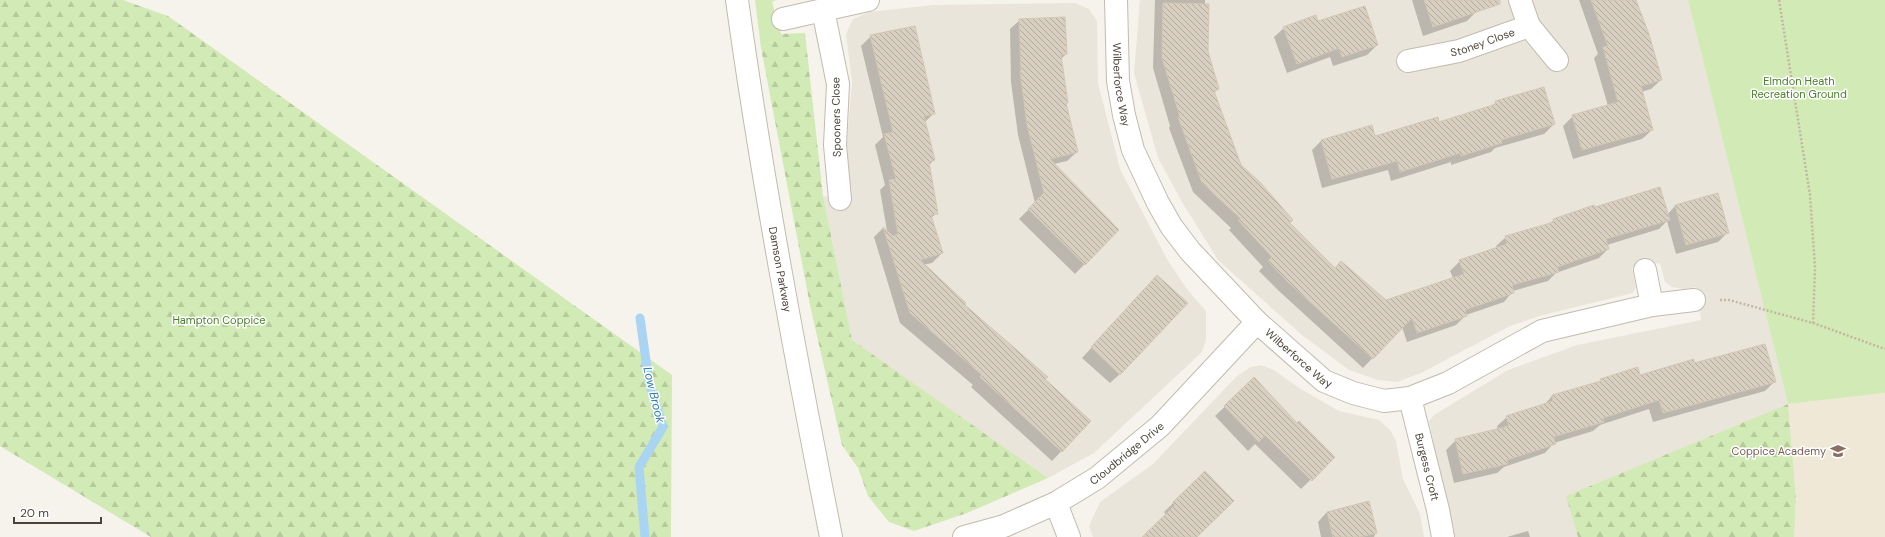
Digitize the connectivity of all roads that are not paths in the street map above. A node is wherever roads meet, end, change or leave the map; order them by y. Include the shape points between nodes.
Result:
1 (737, 0) edge
2 (868, 0) edge
3 (1116, 0) edge
4 (1520, 0) edge
5 (823, 10) junction
6 (783, 19) dead end
7 (1529, 26) junction
8 (1558, 60) dead end
9 (1408, 61) dead end
10 (840, 199) dead end
11 (1645, 270) dead end
12 (1694, 300) road end
13 (1652, 305) junction
14 (1258, 322) junction
15 (1410, 398) junction
16 (1056, 503) junction
17 (831, 537) edge
18 (964, 537) edge
19 (1069, 537) edge
20 (1443, 537) edge

1 - 17 street, Damson Parkway via 804,398
2 - 5 street
3 - 14 street, Wilberforce Way via 1118,81 1133,150 1171,226 1190,251
4 - 7 street, Stoney Close
5 - 6 street
5 - 10 street, Spooners Close via 838,84 835,145
7 - 8 street
7 - 9 street, Stoney Close via 1460,51
11 - 13 street
12 - 13 street, Wilberforce Way
13 - 15 street, Wilberforce Way via 1542,332 1448,383
14 - 15 street, Wilberforce Way via 1324,381 1353,393 1384,401
14 - 16 street, Cloudbridge Drive via 1160,426 1097,478
15 - 20 street, Burgess Croft
16 - 18 street, Cloudbridge Drive via 1004,526
16 - 19 street

